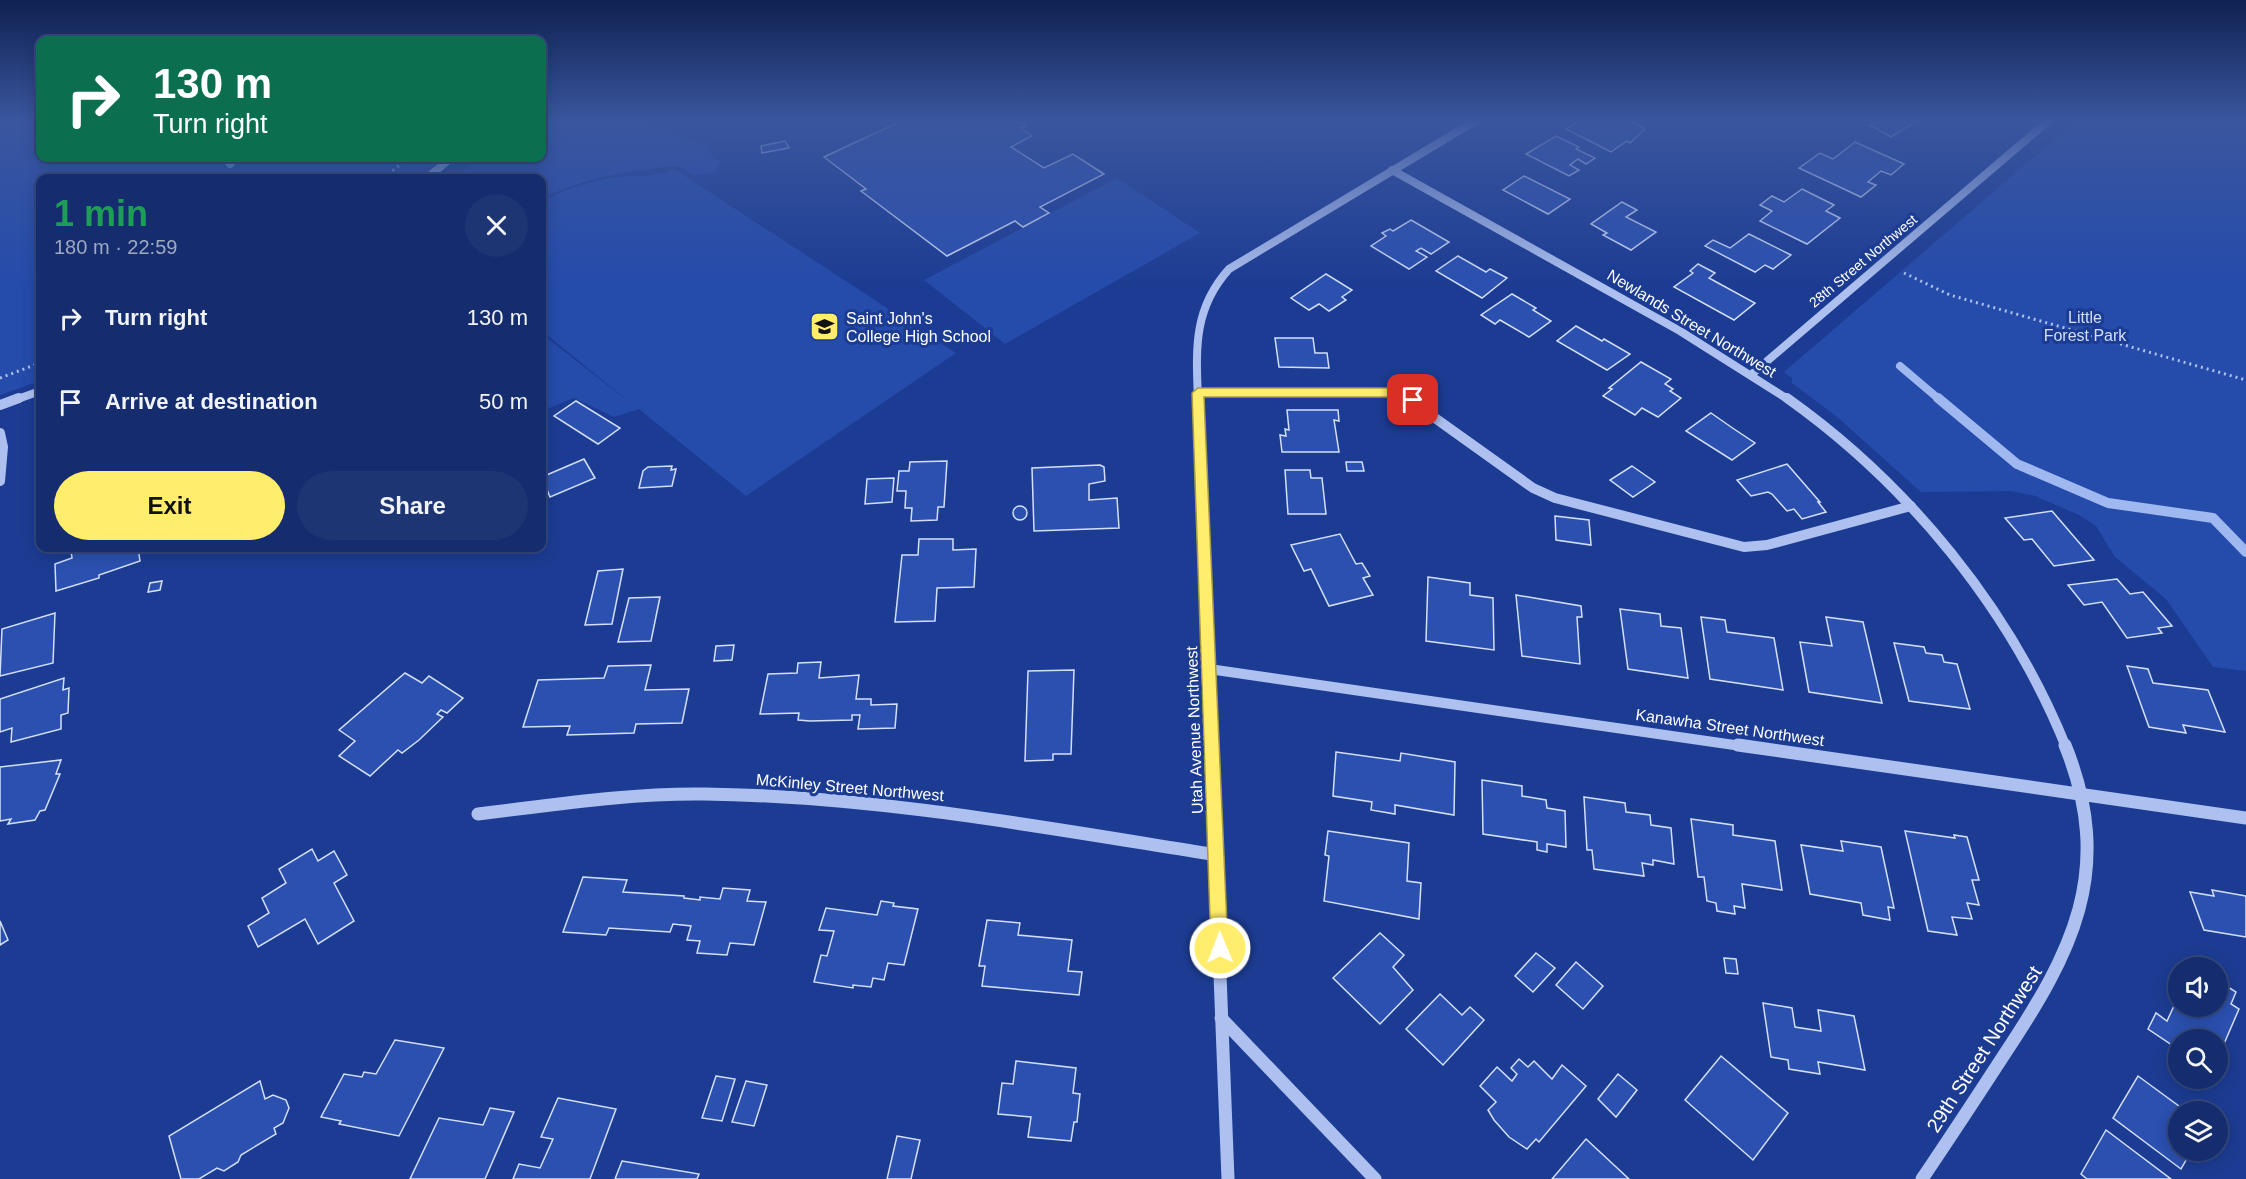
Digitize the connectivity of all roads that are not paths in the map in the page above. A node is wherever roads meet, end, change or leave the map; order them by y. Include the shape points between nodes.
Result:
1 (1384, 176) edge
2 (1401, 176) edge
3 (1984, 176) edge
4 (1752, 374) junction
5 (36, 392) edge
6 (1198, 393) junction
7 (0, 405) edge
8 (0, 433) edge
9 (0, 481) edge
10 (1911, 506) junction
11 (1209, 669) junction
12 (2083, 794) junction
13 (478, 814) dead end
14 (2246, 818) edge
15 (1217, 855) junction
16 (1221, 1018) junction
17 (1228, 1179) edge
18 (1375, 1179) edge
19 (1922, 1179) edge

1 - 6 street, Utah Avenue Northwest via 1243,259 1214,283 1198,328
2 - 4 street, Newlands Street Northwest via 1677,328
3 - 4 street, 28th Street Northwest
4 - 10 street, Newlands Street Northwest via 1846,444
5 - 7 street
6 - 10 street via 1400,393 1533,488 1555,498 1743,547 1767,545
6 - 11 street, Utah Avenue Northwest
8 - 9 street
10 - 12 street, Newlands Street Northwest via 1984,595 2019,652 2069,749
11 - 12 street, Kanawha Street Northwest
11 - 15 street, Utah Avenue Northwest
12 - 14 street, Kanawha Street Northwest
12 - 19 street, 29th Street Northwest via 2084,879 2078,915 2054,982
13 - 15 street, McKinley Street Northwest via 633,796 782,796 920,810
15 - 16 street, Utah Avenue Northwest
16 - 17 street, Utah Avenue Northwest
16 - 18 street

